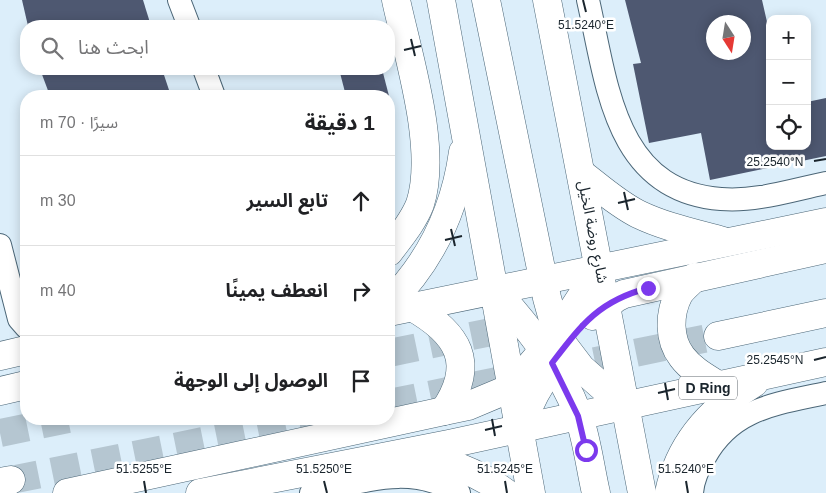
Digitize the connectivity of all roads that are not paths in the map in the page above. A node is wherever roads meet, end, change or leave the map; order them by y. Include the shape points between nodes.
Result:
1 (179, 0) edge
2 (396, 0) edge
3 (441, 0) edge
4 (486, 0) edge
5 (547, 0) edge
6 (588, 0) edge
7 (187, 20) edge
8 (206, 75) edge
9 (212, 90) edge
10 (466, 136) junction
11 (582, 174) junction
12 (826, 183) edge
13 (826, 222) edge
14 (728, 243) junction
15 (395, 244) edge
16 (0, 245) edge
17 (826, 249) edge
18 (826, 263) edge
19 (600, 268) junction
20 (544, 280) junction
21 (704, 282) junction
22 (495, 290) junction
23 (606, 305) junction
24 (396, 307) edge
25 (20, 313) edge
26 (826, 313) edge
27 (20, 330) edge
28 (718, 336) tunnel mouth
29 (554, 349) junction
30 (9, 354) edge
31 (826, 362) edge
32 (791, 370) junction
33 (718, 385) junction
34 (20, 386) edge
35 (511, 388) junction
36 (0, 391) edge
37 (826, 393) edge
38 (624, 406) junction
39 (444, 412) junction
40 (578, 416) junction
41 (395, 423) edge
42 (383, 425) edge
43 (518, 428) junction
44 (390, 456) junction
45 (67, 493) edge
46 (200, 493) edge
47 (311, 493) edge
48 (459, 493) edge
49 (506, 493) edge
50 (531, 493) edge
51 (596, 493) edge
52 (642, 493) edge
53 (670, 493) edge
54 (692, 493) edge

1 - 7 street
2 - 15 main road via 426,140 426,176 416,211
3 - 10 main road
4 - 20 main road
5 - 11 main road, شارع روضة الخيل
6 - 12 street via 614,115 628,143 663,182 691,194 722,199 752,198
8 - 9 street
10 - 22 main road
10 - 24 main road via 460,177 447,216
11 - 14 main road via 638,214
11 - 19 main road, شارع روضة الخيل
13 - 14 main road
14 - 19 main road
16 - 25 street
17 - 21 main road
18 - 21 main road
19 - 20 main road
19 - 23 main road, شارع روضة الخيل
19 - 29 main road
20 - 22 main road
20 - 29 main road
21 - 23 main road via 624,294
21 - 33 main road via 680,293 672,313 672,336 681,356 696,371
22 - 24 main road
22 - 29 main road
22 - 35 main road
23 - 29 main road
23 - 38 main road, شارع روضة الخيل
24 - 39 main road via 432,318 448,333 458,352 461,373 456,394
26 - 28 main road
27 - 30 street
29 - 35 main road
29 - 38 main road
29 - 40 main road
29 - 43 main road
31 - 32 main road, D Ring
32 - 33 main road, D Ring
32 - 53 main road via 752,384 705,420 672,479
33 - 38 main road, D Ring
34 - 36 main road
35 - 39 main road
35 - 43 main road
37 - 54 street via 764,407 735,421 711,446 693,480
38 - 40 main road, D Ring
38 - 52 main road, شارع روضة الخيل
39 - 41 main road
40 - 43 main road, D Ring
40 - 51 main road
42 - 45 main road
43 - 44 main road, D Ring
43 - 50 main road
44 - 46 main road, D Ring
44 - 49 main road via 445,463 470,472
47 - 48 street via 383,478 411,476 440,482

